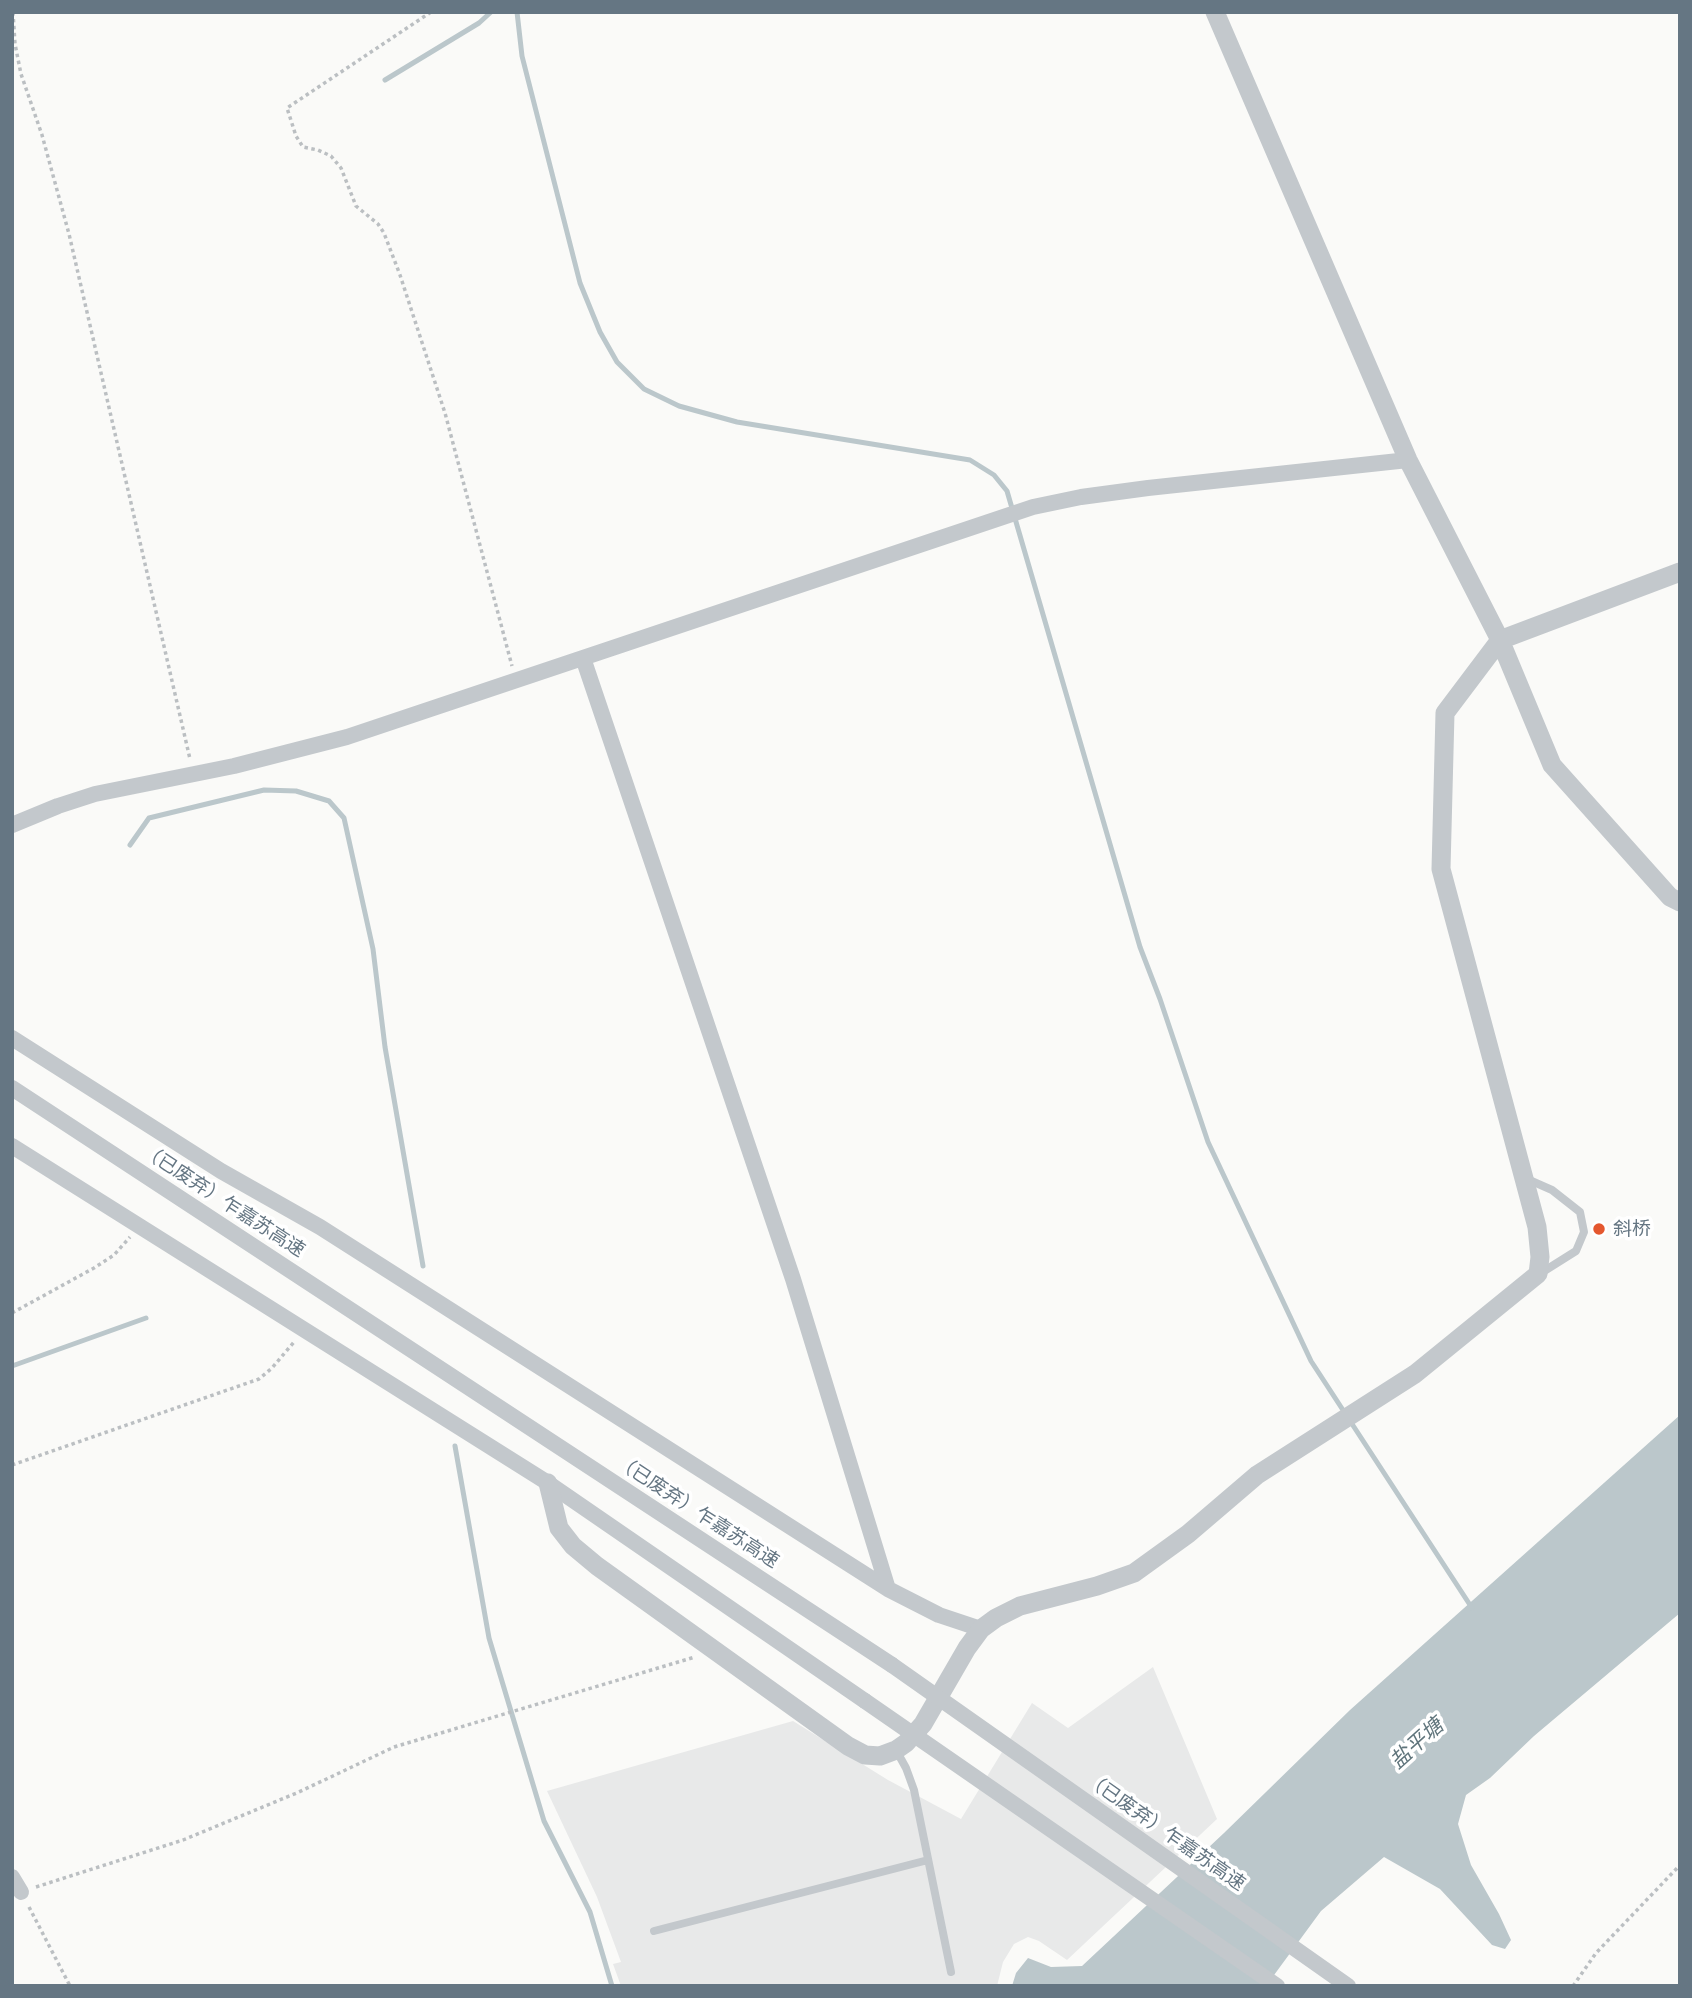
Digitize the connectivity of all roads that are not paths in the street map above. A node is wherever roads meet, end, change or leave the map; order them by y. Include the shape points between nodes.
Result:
1 (1215, 12) edge
2 (1408, 460) junction
3 (1680, 572) edge
4 (1500, 640) junction
5 (583, 658) junction
6 (12, 825) edge
7 (1680, 902) edge
8 (12, 1038) edge
9 (12, 1088) edge
10 (12, 1146) edge
11 (1524, 1178) junction
12 (1538, 1274) junction
13 (548, 1483) junction
14 (888, 1589) junction
15 (981, 1629) junction
16 (896, 1750) junction
17 (928, 1860) junction
18 (12, 1877) edge
19 (21, 1892) road end
20 (654, 1931) dead end
21 (951, 1972) dead end
22 (1276, 1986) edge
23 (1348, 1986) edge

1 - 2 street
2 - 4 street
2 - 5 street via 1147,488 1033,507
3 - 4 street
4 - 7 street via 1552,765 1670,897
4 - 11 street via 1445,713 1441,869
5 - 6 street via 347,737 95,794
5 - 14 street via 793,1279
8 - 14 street via 221,1171 320,1227
9 - 23 street, （已废弃）乍嘉苏高速, bridge via 892,1665
10 - 13 street
11 - 12 street via 1537,1227
11 - 12 lane via 1580,1212 1584,1232 1576,1251
12 - 15 street via 1415,1374 1257,1475 1134,1573 1020,1606
13 - 16 street via 559,1528 573,1546 848,1746 865,1755
13 - 22 street, bridge
14 - 15 street via 939,1615
15 - 16 street via 923,1724
16 - 17 lane via 914,1790
17 - 20 lane
17 - 21 lane
18 - 19 street

